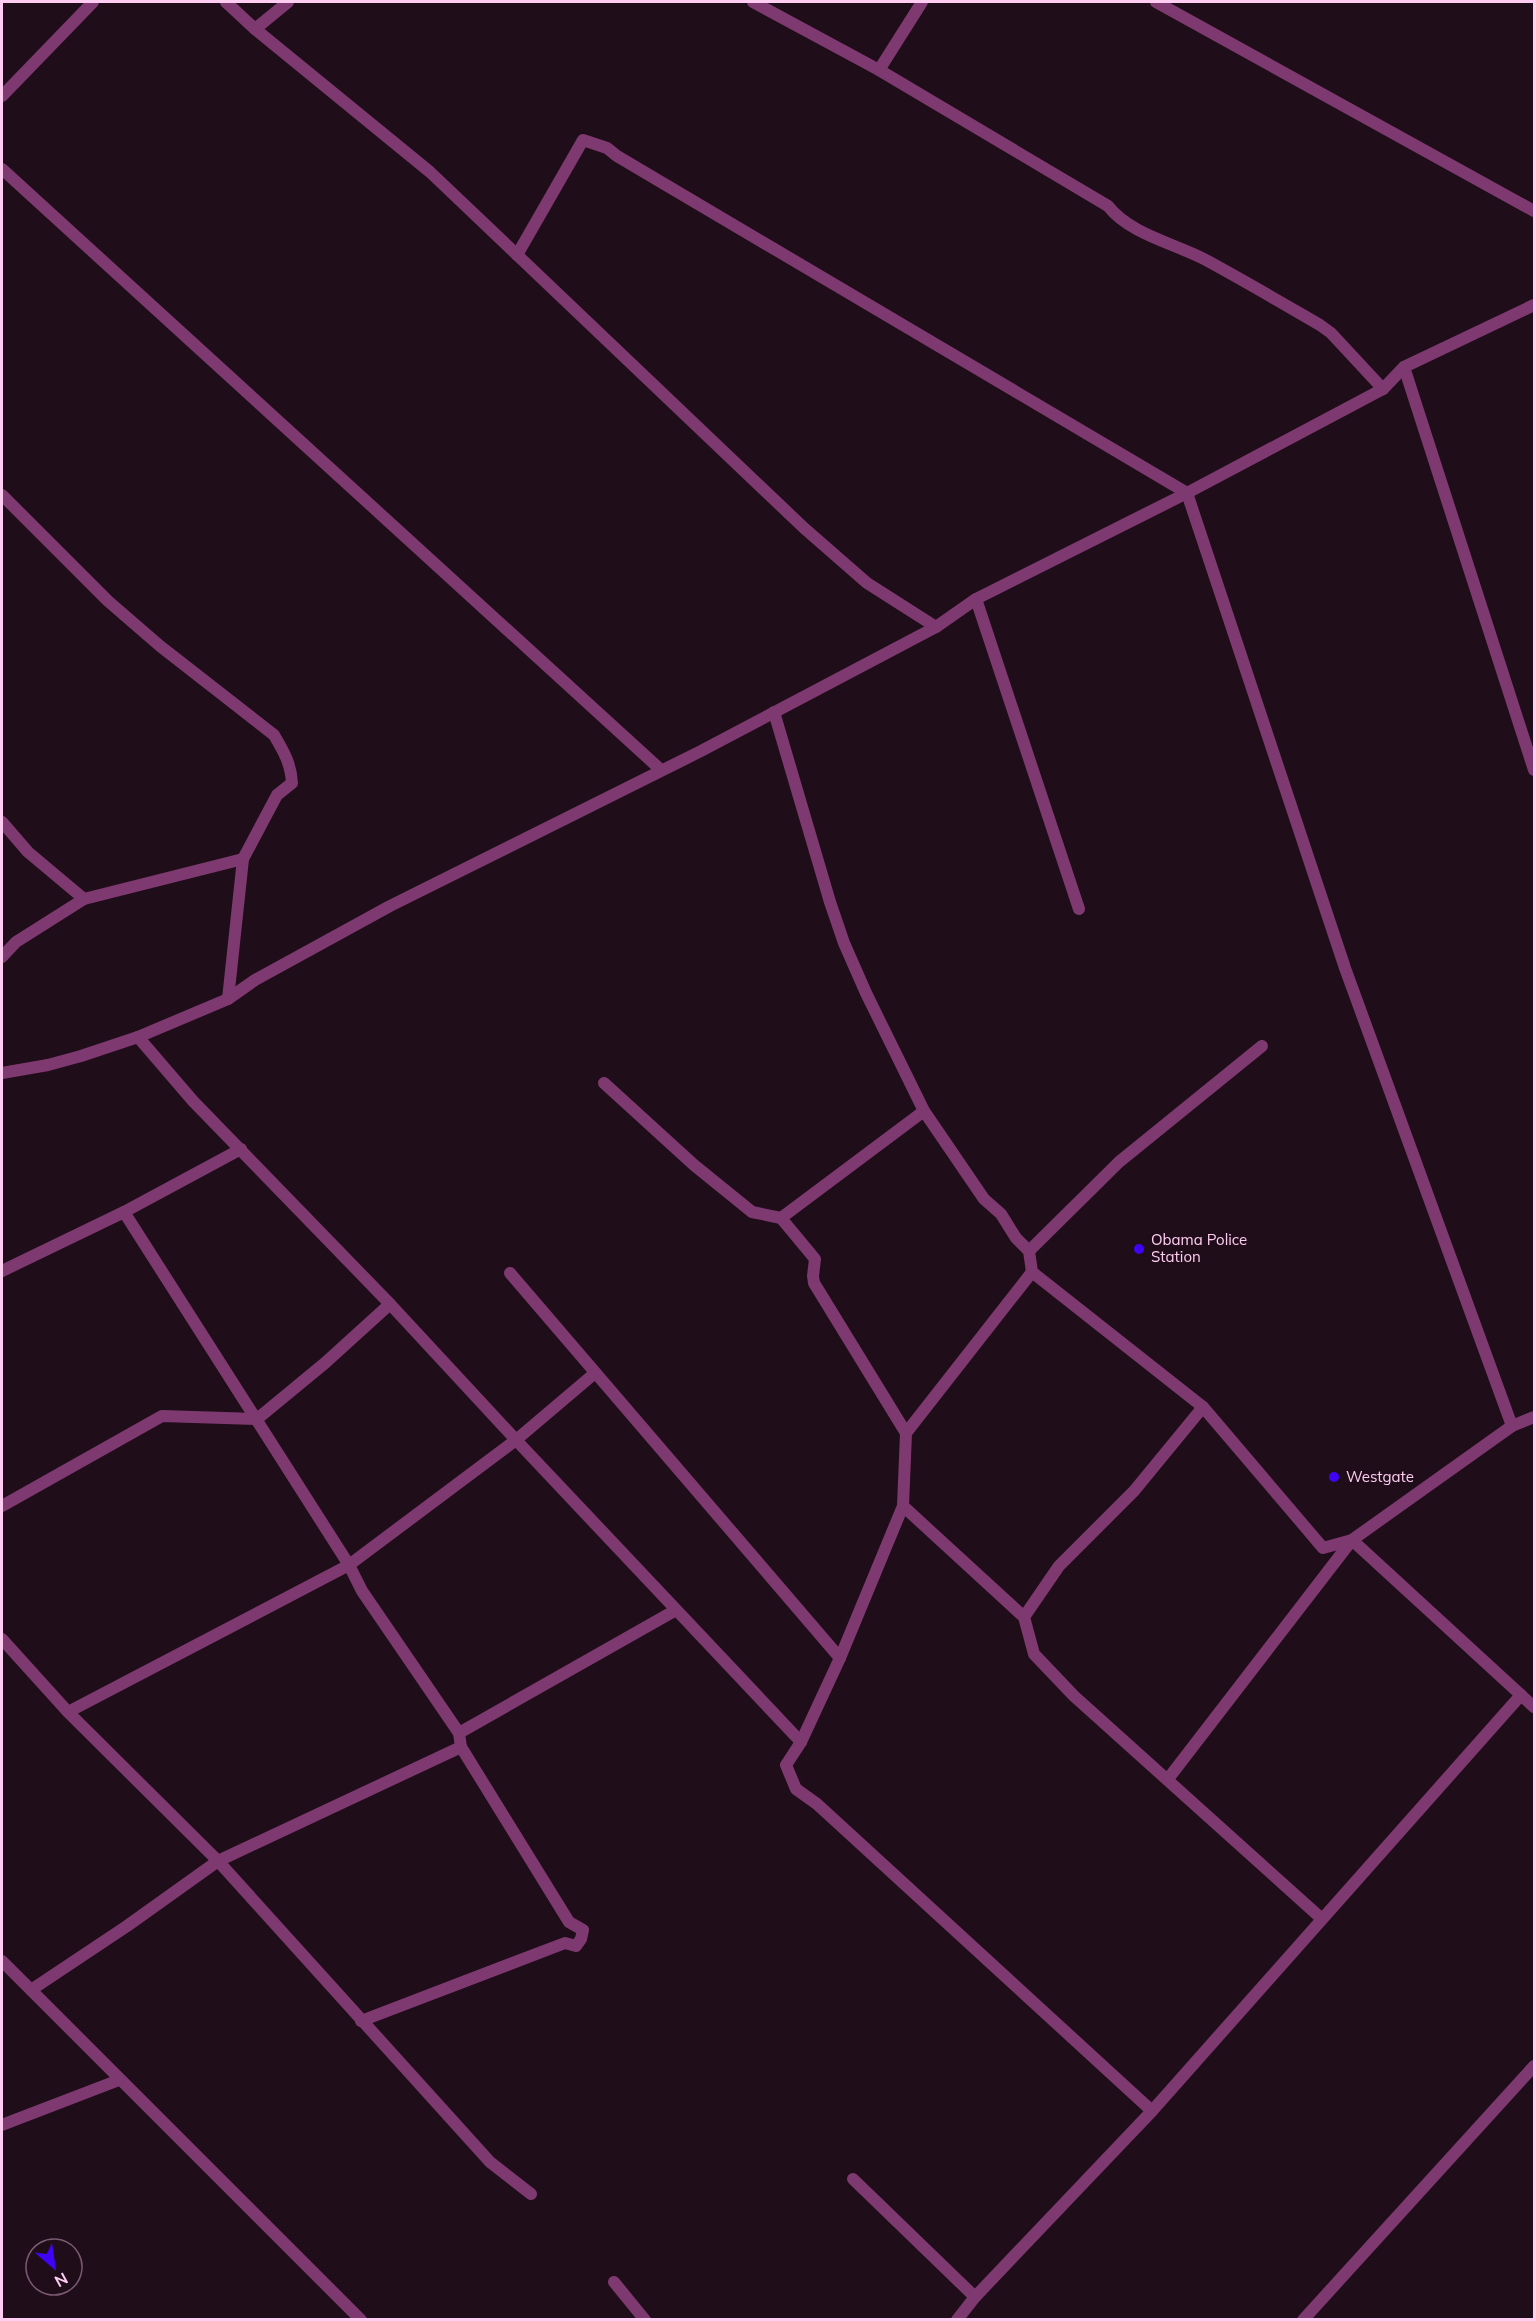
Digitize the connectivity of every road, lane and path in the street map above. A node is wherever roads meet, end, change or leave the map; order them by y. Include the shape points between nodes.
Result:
1 (93, 2) edge
2 (226, 2) edge
3 (288, 2) edge
4 (753, 2) edge
5 (922, 2) edge
6 (1156, 2) edge
7 (255, 29) junction
8 (879, 70) junction
9 (2, 96) edge
10 (2, 169) edge
11 (1534, 211) edge
12 (517, 255) junction
13 (1534, 305) edge
14 (1404, 367) junction
15 (1383, 389) junction
16 (1187, 494) junction
17 (2, 495) edge
18 (976, 599) junction
19 (936, 627) junction
20 (774, 712) junction
21 (661, 770) junction
22 (1534, 770) edge
23 (2, 822) edge
24 (243, 859) junction
25 (84, 899) junction
26 (1080, 909) dead end
27 (2, 957) edge
28 (228, 999) junction
29 (138, 1036) junction
30 (1262, 1046) dead end
31 (4, 1069) edge
32 (604, 1083) dead end
33 (924, 1111) junction
34 (242, 1149) junction
35 (124, 1212) junction
36 (781, 1218) junction
37 (1029, 1251) junction
38 (2, 1271) edge
39 (1032, 1272) junction
40 (510, 1273) dead end
41 (390, 1304) junction
42 (595, 1373) junction
43 (1203, 1407) junction
44 (1534, 1417) edge
45 (257, 1419) junction
46 (1512, 1426) junction
47 (906, 1433) junction
48 (516, 1440) junction
49 (2, 1506) edge
50 (903, 1506) junction
51 (1352, 1540) junction
52 (349, 1565) junction
53 (676, 1610) junction
54 (1024, 1617) junction
55 (2, 1639) edge
56 (840, 1658) junction
57 (1521, 1695) junction
58 (1534, 1707) edge
59 (68, 1712) junction
60 (459, 1733) junction
61 (801, 1742) junction
62 (461, 1747) junction
63 (1168, 1779) junction
64 (218, 1861) junction
65 (1322, 1919) junction
66 (2, 1961) edge
67 (31, 1990) junction
68 (361, 2021) junction
69 (1534, 2066) edge
70 (119, 2080) junction
71 (1152, 2111) junction
72 (2, 2125) edge
73 (853, 2179) dead end
74 (531, 2194) dead end
75 (614, 2282) dead end
76 (975, 2297) junction
77 (361, 2319) edge
78 (645, 2319) edge
79 (957, 2319) edge
80 (1303, 2319) edge

1 - 9 street
2 - 7 street
3 - 7 street
4 - 8 street
5 - 8 street
6 - 11 street
7 - 12 street via 430,172
8 - 15 street via 1108,206 1116,217 1203,259 1320,325
10 - 21 street
12 - 16 street via 583,140 607,148
12 - 19 street via 804,528 867,583
13 - 14 street
14 - 15 street
14 - 22 street
15 - 16 street
16 - 18 street
16 - 46 street via 1345,968
17 - 24 street via 108,601 274,735 292,768 292,783 277,795
18 - 19 street
18 - 26 street
19 - 20 street
20 - 21 street
20 - 33 street via 844,943
21 - 28 street via 390,906 255,980
23 - 25 street via 28,852
24 - 25 street
24 - 28 street
25 - 27 street via 16,942
28 - 29 street
29 - 31 street via 48,1065
29 - 34 street via 193,1101
30 - 37 street via 1119,1162
32 - 36 street via 694,1166 752,1212
33 - 36 street
33 - 37 street via 984,1200 1001,1214
34 - 35 street
34 - 41 street
35 - 38 street
35 - 45 street
36 - 47 street via 815,1258 814,1283
37 - 39 street
39 - 43 street
39 - 47 street
40 - 42 street
41 - 45 street
41 - 48 street
42 - 48 street
42 - 56 street
43 - 51 street via 1323,1548
43 - 54 street via 1134,1491 1059,1566
44 - 46 street
45 - 49 street via 162,1416
45 - 52 street
46 - 51 street
47 - 50 street
48 - 52 street
48 - 53 street
50 - 54 street
50 - 56 street
51 - 57 street
51 - 63 street
52 - 59 street
52 - 60 street via 362,1591
53 - 60 street
53 - 61 street
54 - 63 street via 1034,1654
55 - 59 street
56 - 61 street
57 - 58 street
57 - 65 street
59 - 64 street
60 - 62 street
61 - 71 street via 786,1765 796,1789
62 - 64 street
62 - 68 street via 569,1922 583,1930 581,1939 576,1947 565,1943
63 - 65 street
64 - 67 street
64 - 68 street
65 - 71 street
66 - 67 street
67 - 70 street
68 - 74 street via 490,2162
69 - 80 street
70 - 72 street
70 - 77 street
71 - 76 street
73 - 76 street
75 - 78 street
76 - 79 street

